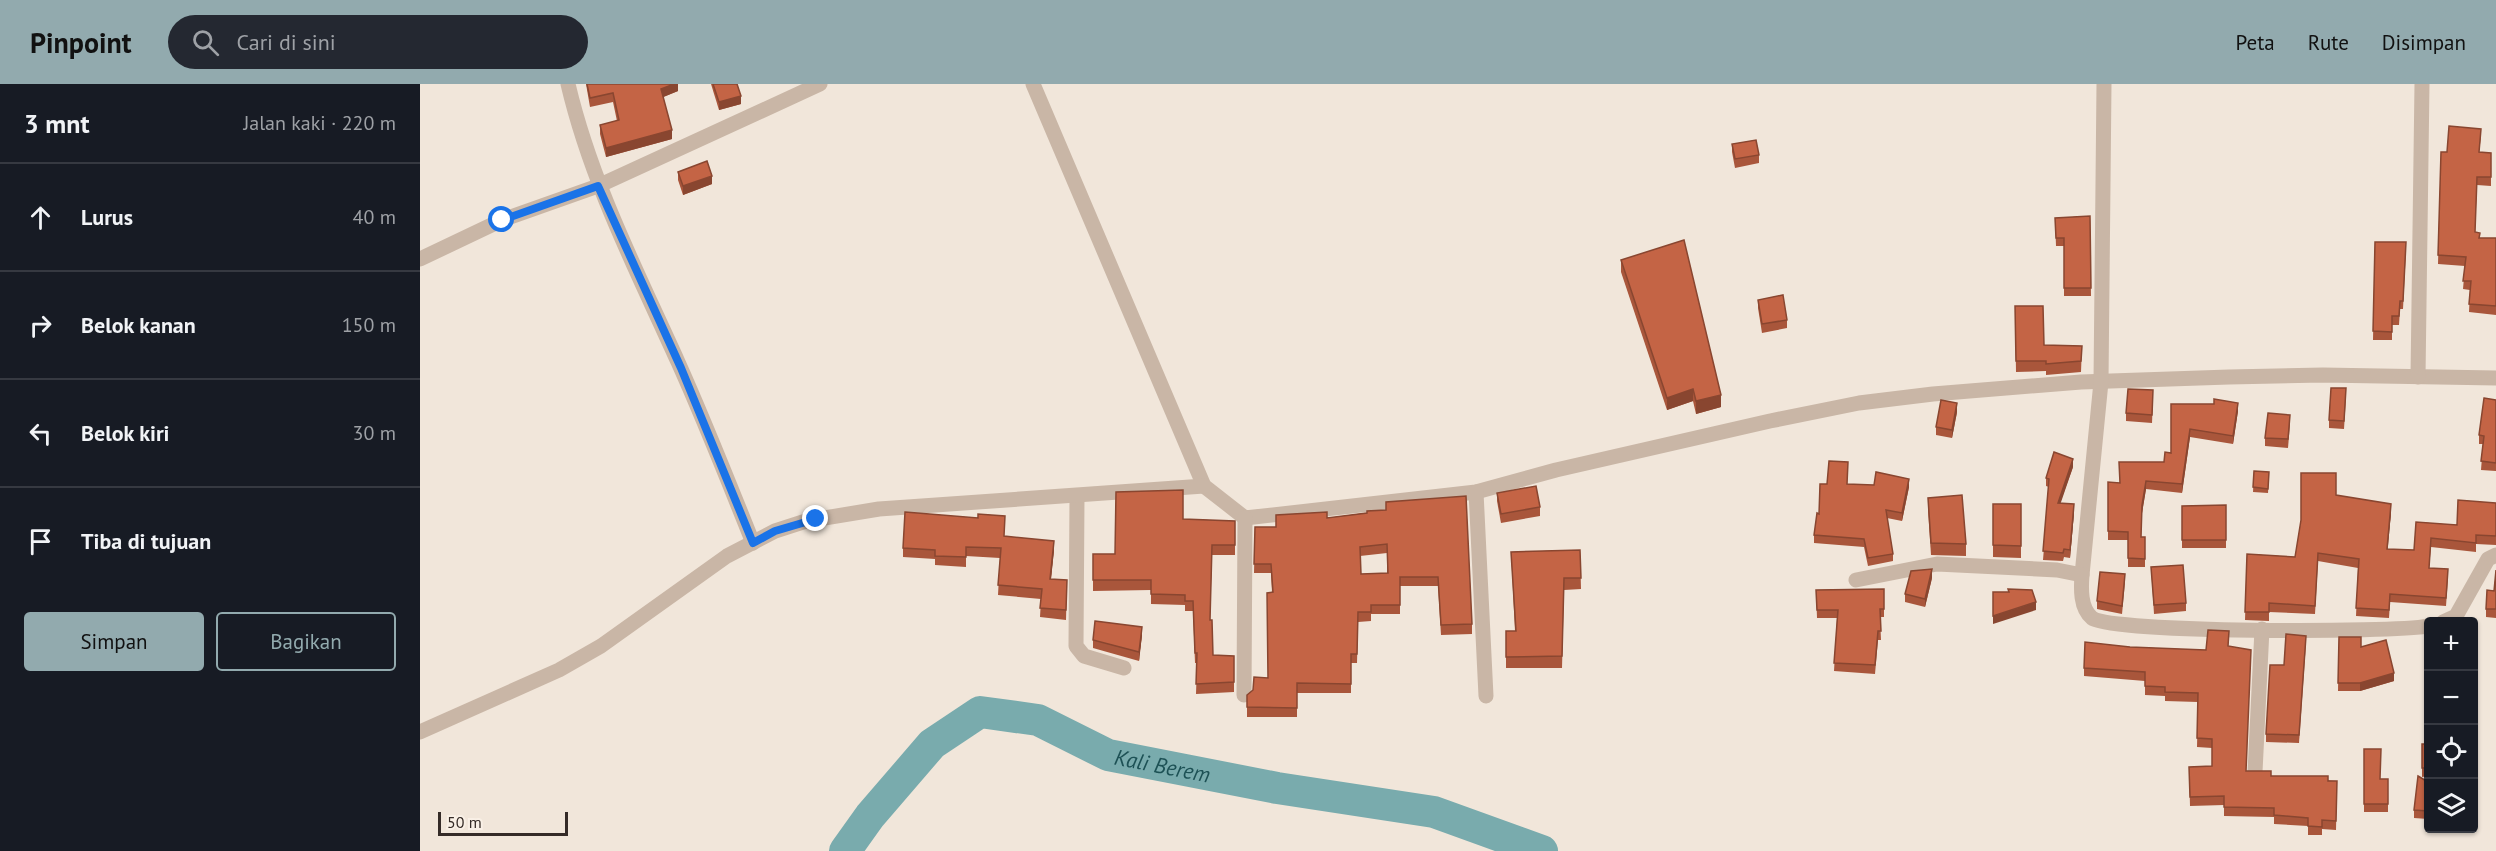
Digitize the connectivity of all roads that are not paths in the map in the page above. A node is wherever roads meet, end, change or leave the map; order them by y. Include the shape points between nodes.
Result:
1 (820, 84) edge
2 (1033, 84) edge
3 (2104, 84) edge
4 (2422, 84) edge
5 (570, 85) edge
6 (598, 186) junction
7 (420, 259) edge
8 (2418, 376) junction
9 (2496, 378) edge
10 (2101, 382) junction
11 (1204, 486) junction
12 (1476, 492) junction
13 (1077, 497) junction
14 (1245, 518) junction
15 (753, 543) junction
16 (2496, 555) edge
17 (2082, 575) junction
18 (1856, 580) dead end
19 (2452, 617) edge
20 (2424, 626) edge
21 (2262, 629) junction
22 (1124, 668) dead end
23 (1244, 695) edge
24 (1486, 696) dead end
25 (420, 732) edge
26 (2255, 772) edge

1 - 6 street
2 - 11 street
3 - 10 street
4 - 8 street
5 - 6 street via 580,134
6 - 7 street via 502,220
6 - 15 street via 681,368
8 - 9 street
8 - 10 street
10 - 12 street via 1859,403 1556,470
10 - 17 street
11 - 13 street
11 - 14 street
12 - 14 street
12 - 24 street
13 - 15 street via 844,513 775,531
13 - 22 street via 1076,646 1084,656
14 - 23 street
15 - 25 street via 691,580 642,618 559,670
16 - 19 street via 2488,559
17 - 18 street via 2057,570 1937,564
17 - 21 street via 2081,594 2091,618 2152,627
20 - 21 street
21 - 26 street

